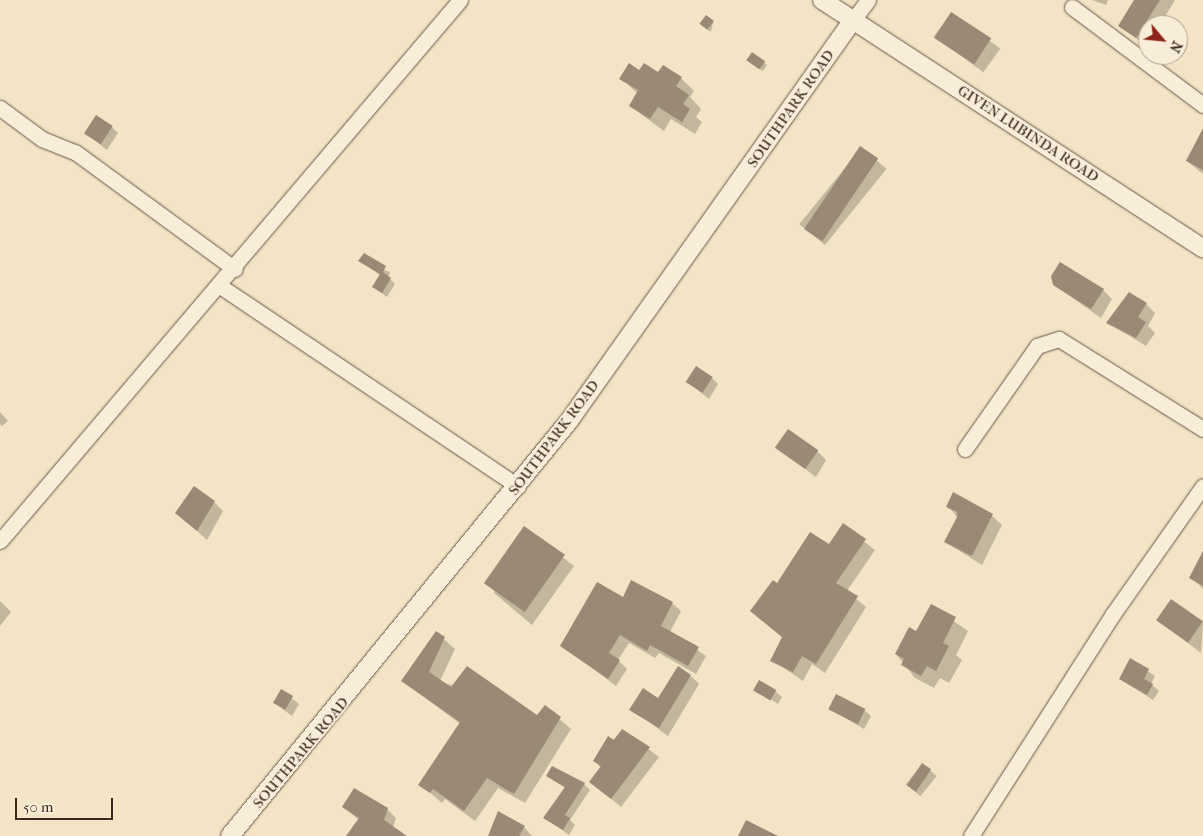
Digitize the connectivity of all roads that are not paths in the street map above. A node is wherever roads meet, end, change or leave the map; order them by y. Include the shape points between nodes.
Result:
1 (460, 0) edge
2 (822, 0) edge
3 (868, 0) edge
4 (1072, 7) dead end
5 (853, 20) junction
6 (1203, 105) edge
7 (0, 108) edge
8 (1203, 248) edge
9 (235, 269) junction
10 (220, 286) junction
11 (1203, 429) edge
12 (965, 449) dead end
13 (518, 486) junction
14 (1203, 486) edge
15 (0, 541) edge
16 (230, 836) edge
17 (972, 836) edge

1 - 9 street
2 - 5 street, GIVEN LUBINDA ROAD
3 - 5 street
4 - 6 street
5 - 8 street, GIVEN LUBINDA ROAD
5 - 13 street, SOUTHPARK ROAD via 569,421
7 - 9 street via 42,139 75,152
9 - 10 street
10 - 13 street
10 - 15 street
11 - 12 street via 1059,339 1037,346
13 - 16 street, SOUTHPARK ROAD
14 - 17 street via 1113,614

